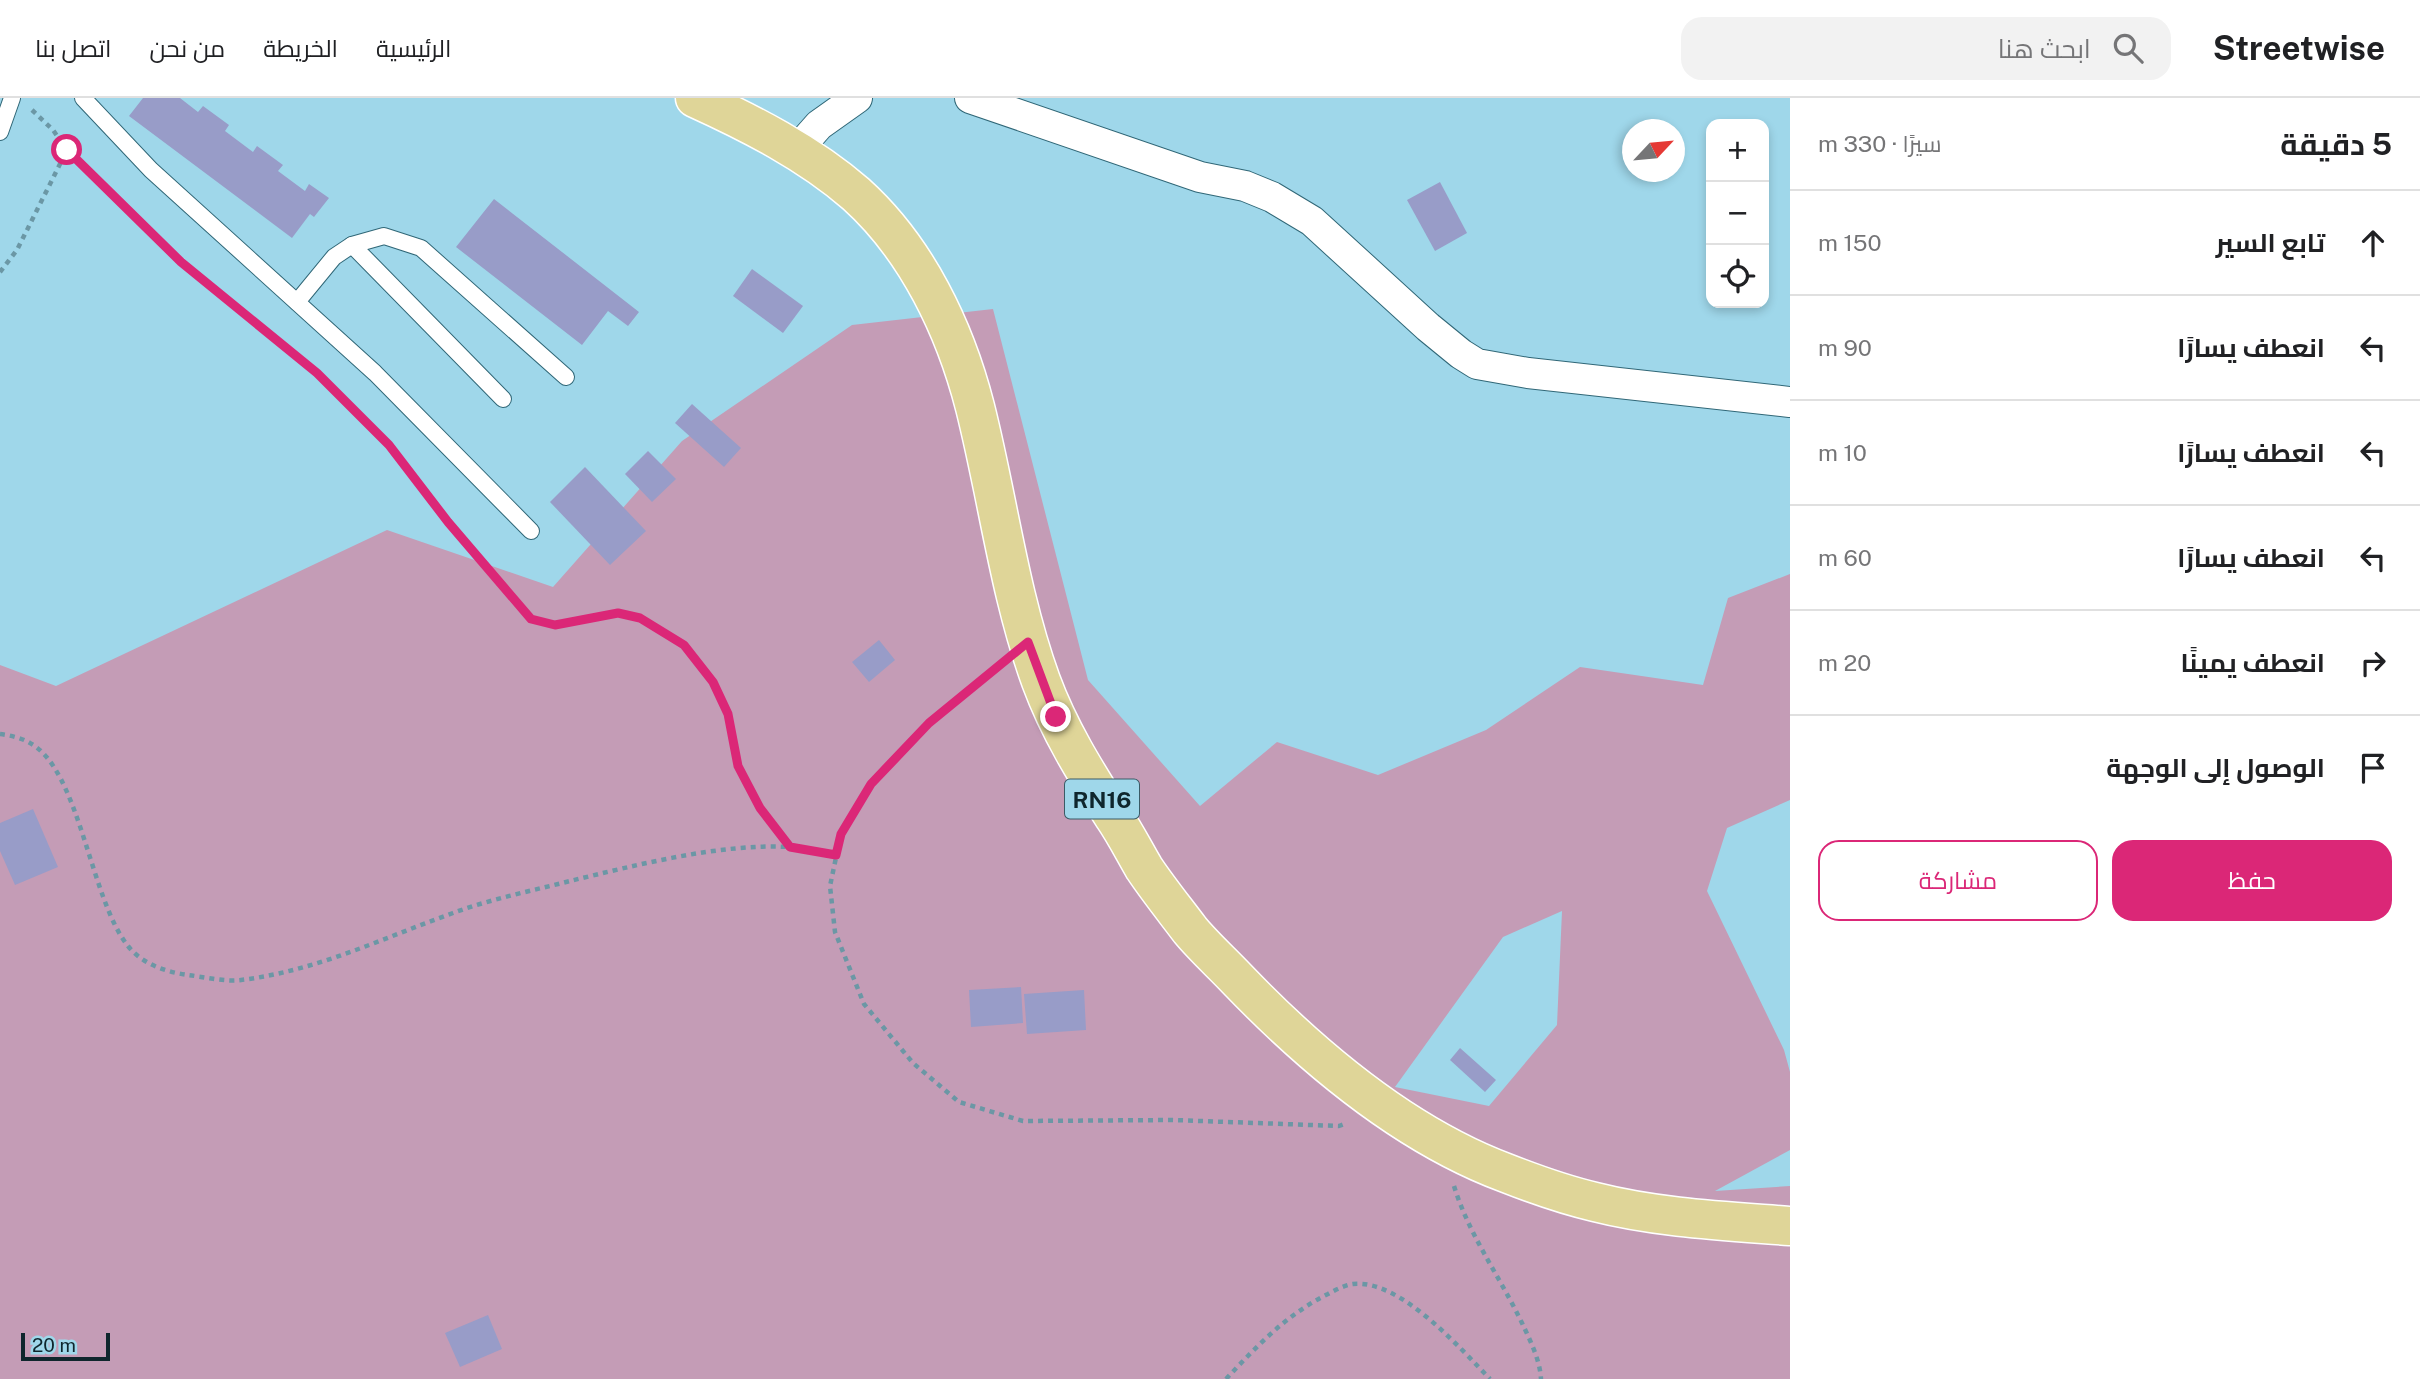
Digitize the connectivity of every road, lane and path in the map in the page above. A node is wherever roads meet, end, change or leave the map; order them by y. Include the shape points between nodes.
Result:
1 (83, 98) edge
2 (695, 98) edge
3 (857, 98) edge
4 (970, 98) edge
5 (12, 99) edge
6 (0, 132) edge
7 (67, 150) junction
8 (796, 151) junction
9 (352, 245) junction
10 (0, 272) edge
11 (297, 302) junction
12 (566, 377) dead end
13 (503, 399) dead end
14 (1790, 402) edge
15 (531, 531) dead end
16 (1028, 642) junction
17 (0, 733) edge
18 (790, 847) junction
19 (836, 855) junction
20 (1388, 1109) junction
21 (1440, 1142) junction
22 (1790, 1226) edge
23 (1226, 1379) edge
24 (1490, 1379) edge
25 (1541, 1379) edge

1 - 11 lane via 151,170
2 - 8 main road, RN16
3 - 8 street via 819,125
4 - 14 street via 1272,197 1312,221 1428,327 1477,364
5 - 6 lane
5 - 7 path via 36,113
7 - 10 path via 17,250
7 - 18 path via 181,262 317,373 389,445 531,619 555,625 618,613 640,618 684,645 713,682 728,714 738,766 760,808
8 - 16 main road, RN16 via 858,196 901,244 930,289 960,355 975,407
9 - 11 lane via 334,257
9 - 12 lane via 384,236 421,247
9 - 13 lane
11 - 15 lane via 375,373
16 - 19 path via 929,723 871,784 841,834
16 - 20 main road, RN16 via 1056,717 1080,764 1145,869 1193,933 1269,1012 1328,1065
17 - 18 path via 31,743 65,787 109,912 128,946 158,969 186,975 239,980 303,967 516,894 738,847
18 - 19 path
19 - 20 path via 830,886 835,932 864,1004 913,1063 959,1102 1023,1121 1339,1126
20 - 21 main road, RN16
21 - 22 main road, RN16 via 1503,1172 1595,1202 1684,1217
21 - 25 path via 1462,1211 1509,1295
23 - 24 path via 1294,1313 1352,1284 1374,1286 1400,1297

